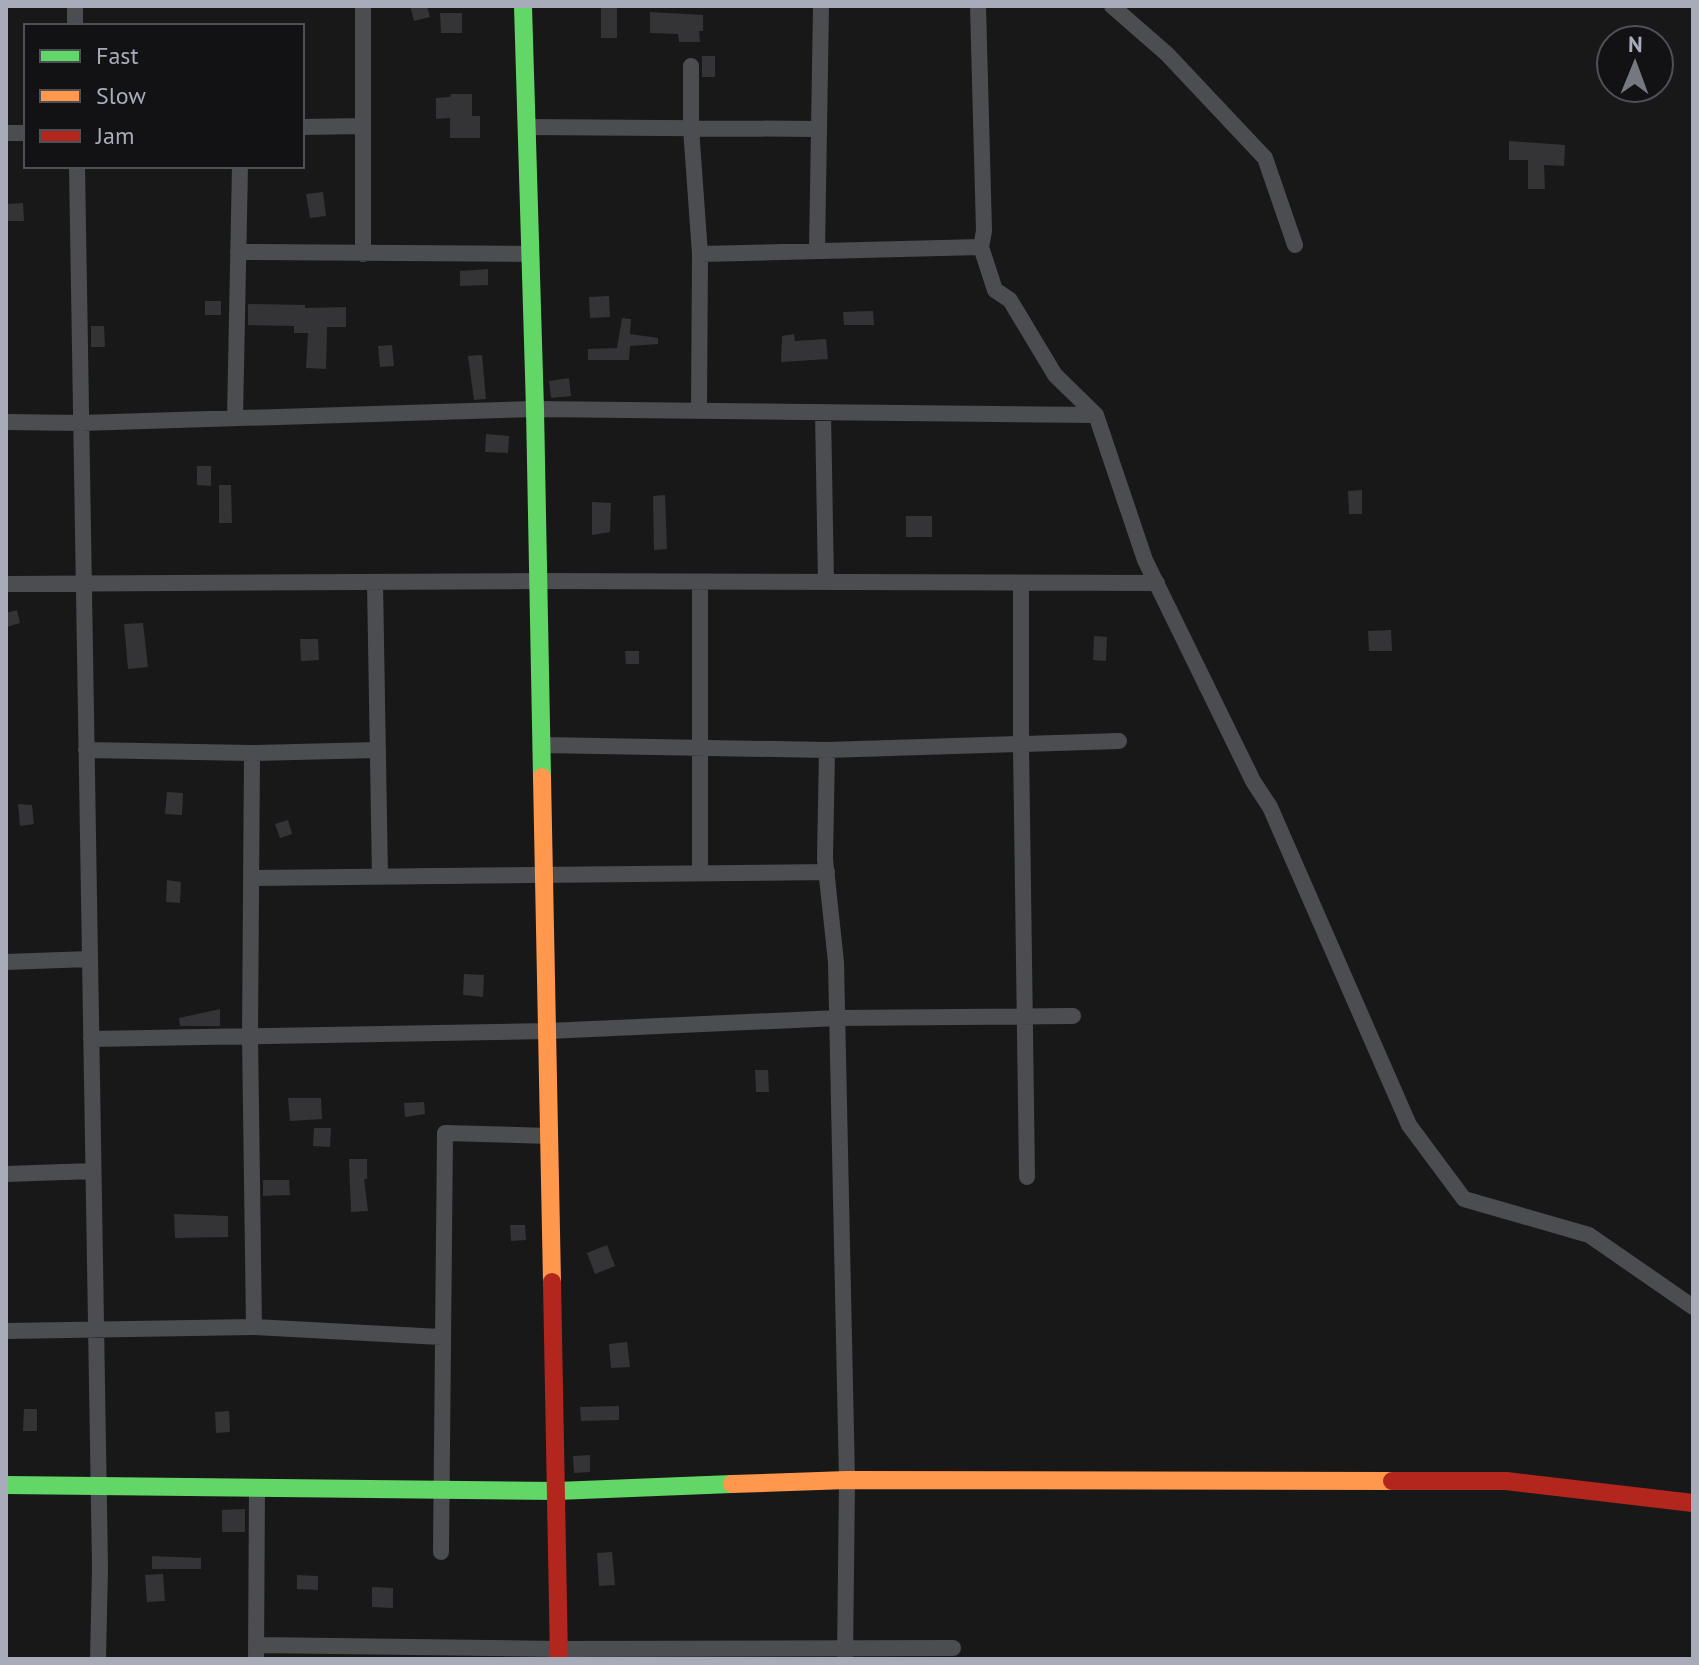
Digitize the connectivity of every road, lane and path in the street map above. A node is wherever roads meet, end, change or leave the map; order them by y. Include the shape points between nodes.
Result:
1 (363, 6) edge
2 (523, 6) edge
3 (821, 6) edge
4 (978, 6) edge
5 (1112, 6) edge
6 (691, 66) dead end
7 (363, 126) junction
8 (304, 127) edge
9 (527, 127) junction
10 (691, 128) junction
11 (818, 129) junction
12 (77, 168) edge
13 (240, 168) edge
14 (1295, 245) dead end
15 (981, 247) junction
16 (817, 251) junction
17 (238, 252) junction
18 (363, 254) junction
19 (530, 254) junction
20 (700, 254) junction
21 (535, 409) junction
22 (699, 411) junction
23 (823, 412) junction
24 (1096, 415) junction
25 (235, 418) junction
26 (6, 422) edge
27 (81, 423) junction
28 (538, 581) junction
29 (375, 582) junction
30 (700, 582) junction
31 (826, 582) junction
32 (83, 583) junction
33 (1021, 583) junction
34 (1157, 583) junction
35 (6, 584) edge
36 (1119, 741) dead end
37 (1021, 744) junction
38 (542, 745) junction
39 (699, 748) junction
40 (86, 750) junction
41 (378, 750) junction
42 (827, 750) junction
43 (252, 753) junction
44 (827, 872) junction
45 (700, 873) junction
46 (545, 874) junction
47 (380, 877) junction
48 (252, 878) junction
49 (89, 959) junction
50 (6, 962) edge
51 (1026, 1016) junction
52 (1073, 1016) dead end
53 (838, 1018) junction
54 (548, 1031) junction
55 (250, 1036) junction
56 (91, 1039) junction
57 (550, 1136) junction
58 (93, 1171) junction
59 (6, 1174) edge
60 (1027, 1177) dead end
61 (1693, 1307) edge
62 (254, 1327) junction
63 (6, 1331) edge
64 (96, 1331) junction
65 (441, 1337) junction
66 (847, 1480) junction
67 (6, 1485) edge
68 (99, 1487) junction
69 (257, 1487) junction
70 (441, 1488) junction
71 (557, 1491) junction
72 (1693, 1503) edge
73 (441, 1552) dead end
74 (953, 1648) dead end
75 (256, 1652) edge
76 (846, 1653) edge
77 (559, 1654) edge
78 (98, 1659) edge

1 - 7 street
2 - 9 street
3 - 11 street
4 - 15 street
5 - 14 street via 1167,54 1265,158
6 - 10 street
7 - 8 street
7 - 18 street
9 - 10 street
9 - 19 street
10 - 11 street
10 - 20 street
11 - 16 street
12 - 27 street
13 - 17 street
15 - 16 street
15 - 24 street via 995,290 1010,300 1055,375
16 - 20 street
17 - 18 street
17 - 25 street
18 - 19 street
19 - 21 street
20 - 22 street
21 - 22 street
21 - 25 street
21 - 28 street
22 - 23 street
23 - 24 street
23 - 31 street
24 - 34 street
25 - 27 street
26 - 27 street
27 - 32 street
28 - 29 street
28 - 30 street
28 - 38 street
29 - 32 street
29 - 41 street
30 - 31 street
30 - 39 street
31 - 33 street
32 - 35 street
32 - 40 street
33 - 34 street
33 - 37 street
34 - 61 street via 1270,807 1409,1125 1464,1199 1589,1235
36 - 37 street
37 - 42 street
37 - 51 street
38 - 39 street
38 - 46 street
39 - 42 street
39 - 45 street
40 - 43 street
40 - 49 street
41 - 43 street
41 - 47 street
42 - 44 street
43 - 48 street
44 - 45 street
44 - 53 street
45 - 46 street
46 - 47 street
46 - 54 street
47 - 48 street
48 - 55 street
49 - 50 street
49 - 56 street
51 - 52 street
51 - 53 street
51 - 60 street
53 - 54 street
53 - 66 street
54 - 55 street
54 - 57 street
55 - 56 street
55 - 62 street
56 - 58 street
57 - 65 street via 445,1133
57 - 71 street
58 - 59 street
58 - 64 street
62 - 64 street
62 - 65 street
63 - 64 street
64 - 68 street
65 - 70 street
66 - 71 street
66 - 72 street via 1506,1481
66 - 76 street
67 - 68 street
68 - 69 street
68 - 78 street
69 - 70 street
69 - 75 street
70 - 71 street
70 - 73 street
71 - 77 street
74 - 76 street
75 - 77 street
76 - 77 street

